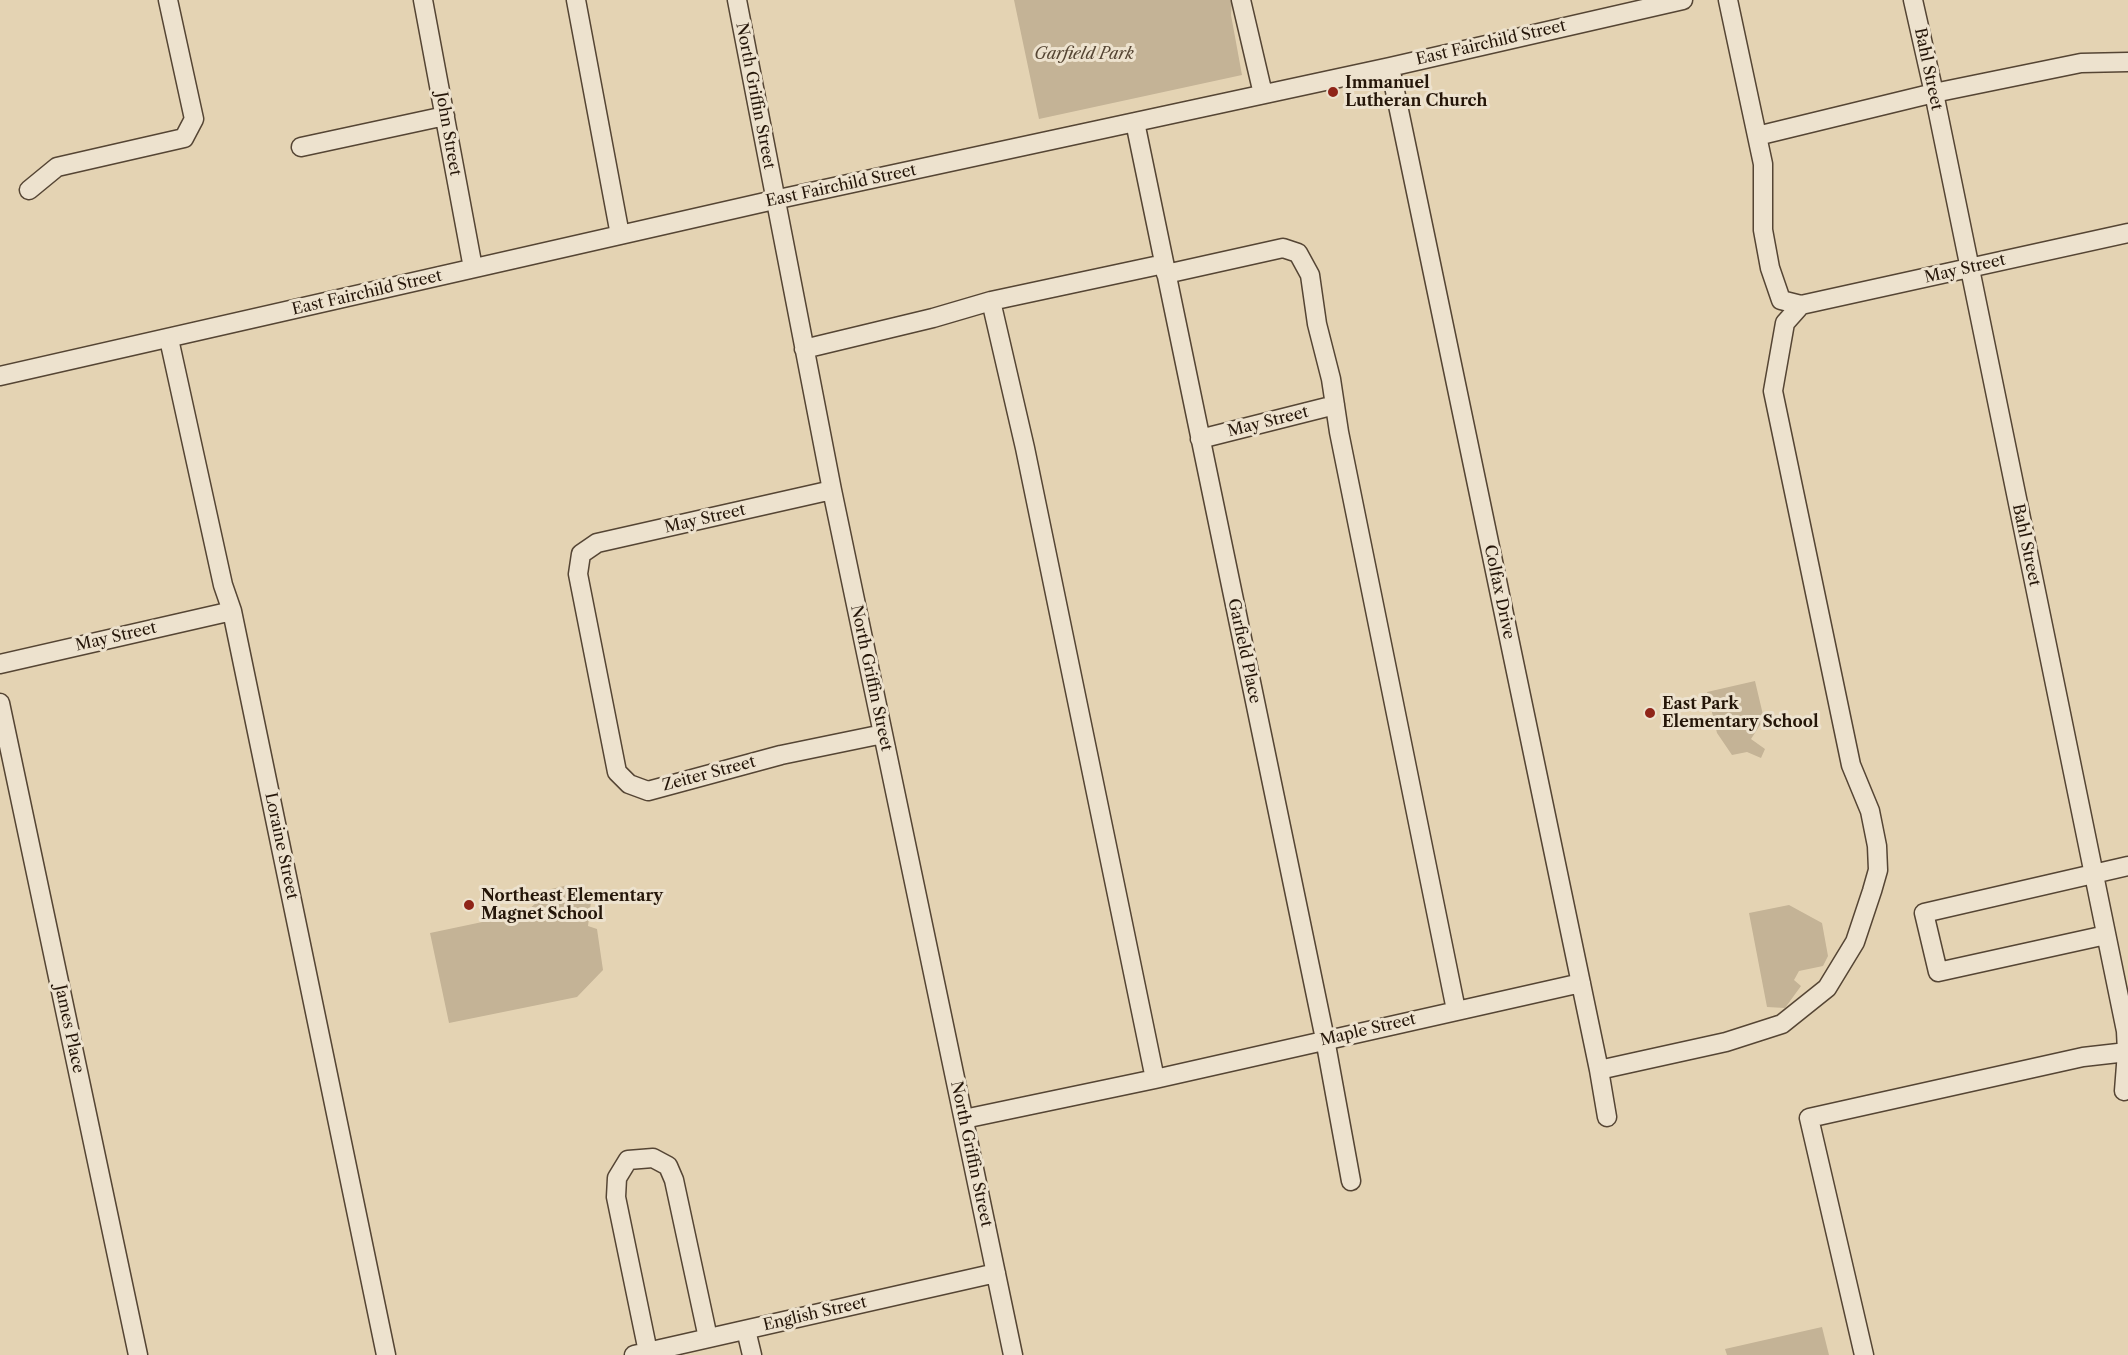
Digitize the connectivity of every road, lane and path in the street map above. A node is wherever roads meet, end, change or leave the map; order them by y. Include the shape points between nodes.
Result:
1 (168, 0) edge
2 (423, 0) edge
3 (576, 0) edge
4 (737, 0) edge
5 (1241, 0) edge
6 (1683, 0) edge
7 (1728, 0) edge
8 (1913, 0) edge
9 (2128, 62) edge
10 (1390, 67) junction
11 (1934, 93) junction
12 (1263, 94) junction
13 (445, 116) junction
14 (1135, 122) junction
15 (1757, 136) junction
16 (301, 147) dead end
17 (29, 190) dead end
18 (774, 200) junction
19 (2128, 233) edge
20 (620, 235) junction
21 (473, 268) junction
22 (1970, 268) junction
23 (1165, 269) junction
24 (991, 301) junction
25 (1801, 305) junction
26 (169, 339) junction
27 (804, 349) junction
28 (0, 376) edge
29 (1335, 405) junction
30 (1200, 439) junction
31 (832, 490) junction
32 (580, 554) joint
33 (232, 611) junction
34 (0, 664) edge
35 (0, 703) edge
36 (883, 734) junction
37 (2128, 866) edge
38 (2094, 874) junction
39 (2106, 935) junction
40 (1581, 983) junction
41 (1456, 1010) junction
42 (1325, 1039) junction
43 (2127, 1052) edge
44 (1599, 1070) junction
45 (1155, 1078) junction
46 (2124, 1091) dead end
47 (1607, 1117) dead end
48 (964, 1119) junction
49 (1351, 1181) dead end
50 (996, 1273) junction
51 (746, 1330) junction
52 (708, 1338) junction
53 (641, 1353) edge
54 (138, 1355) edge
55 (386, 1355) edge
56 (752, 1355) edge
57 (1013, 1355) edge
58 (1864, 1355) edge

1 - 17 street via 194,119 184,138 57,166
2 - 13 street, John Street
3 - 20 street
4 - 18 street, North Griffin Street
5 - 12 street
6 - 10 street, East Fairchild Street
7 - 15 street
8 - 11 street, Bahl Street
9 - 11 street via 2081,63
10 - 12 street, East Fairchild Street
10 - 40 street, Colfax Drive
11 - 15 street
11 - 22 street, Bahl Street
12 - 14 street, East Fairchild Street
13 - 16 street
13 - 21 street, John Street
14 - 18 street, East Fairchild Street
14 - 23 street, Garfield Place
15 - 25 street via 1763,164 1763,230 1770,268 1780,300
18 - 20 street, East Fairchild Street
18 - 27 street, North Griffin Street
19 - 22 street, May Street
20 - 21 street, East Fairchild Street
21 - 26 street, East Fairchild Street
22 - 25 street, May Street
22 - 38 street, Bahl Street
23 - 24 street
23 - 29 street via 1283,248 1298,253 1310,274
23 - 30 street, Garfield Place
24 - 27 street
24 - 45 street
25 - 44 street via 1785,323 1773,392 1851,765 1870,812 1878,870 1855,942 1827,988 1782,1024 1726,1042
26 - 28 street, East Fairchild Street
26 - 33 street, Loraine Street
27 - 31 street, North Griffin Street
29 - 30 street, May Street
29 - 41 street
30 - 42 street, Garfield Place
31 - 32 street, May Street via 597,543
31 - 36 street, North Griffin Street
32 - 36 street, Zeiter Street via 578,574 617,772 629,784 648,790
33 - 34 street, May Street
33 - 55 street, Loraine Street
35 - 54 street, James Place
36 - 48 street, North Griffin Street
37 - 38 street
38 - 39 street, Bahl Street
38 - 39 street via 1924,913 1938,972
39 - 43 street, Bahl Street
40 - 41 street, Maple Street
40 - 44 street, Colfax Drive
41 - 42 street, Maple Street
42 - 45 street, Maple Street
42 - 49 street, Garfield Place
43 - 46 street, Bahl Street
43 - 58 street via 2083,1057 1809,1118
44 - 47 street, Colfax Drive
45 - 48 street, Maple Street
48 - 50 street, North Griffin Street
50 - 51 street, English Street
50 - 57 street, North Griffin Street
51 - 52 street, English Street
51 - 56 street
52 - 53 street, English Street
52 - 53 street via 668,1166 653,1158 628,1160 617,1178 616,1197

